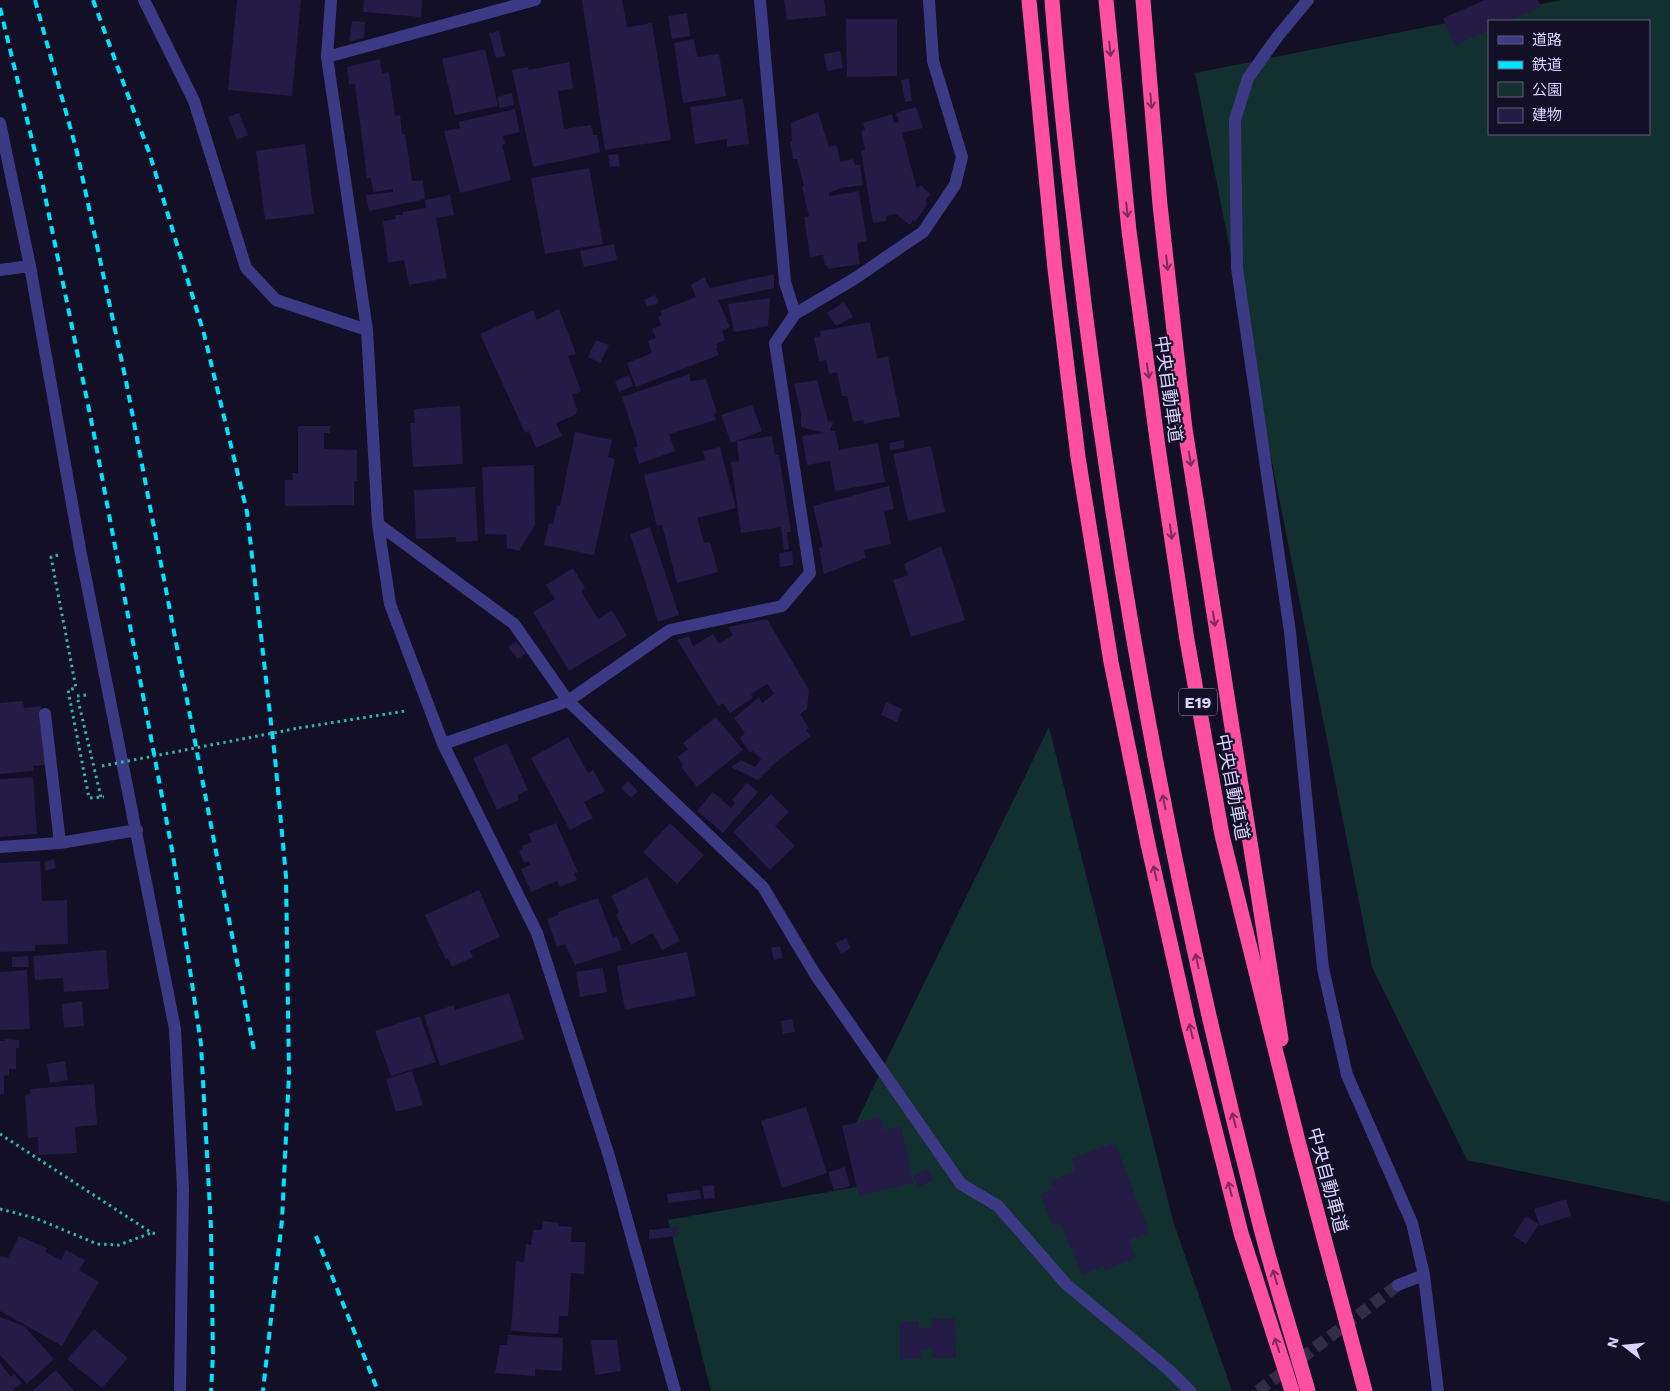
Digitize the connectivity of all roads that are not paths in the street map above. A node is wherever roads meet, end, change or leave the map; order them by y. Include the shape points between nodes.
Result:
1 (144, 0) edge
2 (331, 0) edge
3 (535, 0) edge
4 (760, 0) edge
5 (929, 0) edge
6 (1029, 0) edge
7 (1052, 0) edge
8 (1106, 0) edge
9 (1143, 0) edge
10 (1308, 0) edge
11 (327, 57) junction
12 (0, 123) edge
13 (30, 266) junction
14 (0, 270) edge
15 (795, 314) junction
16 (367, 330) junction
17 (378, 524) junction
18 (568, 702) junction
19 (45, 714) dead end
20 (443, 744) junction
21 (137, 830) junction
22 (60, 843) junction
23 (0, 847) edge
24 (1298, 1141) junction
25 (1424, 1275) junction
26 (1398, 1285) tunnel mouth
27 (180, 1391) edge
28 (675, 1391) edge
29 (1190, 1391) edge
30 (1292, 1391) edge
31 (1308, 1391) edge
32 (1365, 1391) edge
33 (1438, 1391) edge

1 - 16 street via 194,102 246,268 276,300
2 - 11 street
3 - 11 street
4 - 15 street via 785,282
5 - 15 street via 933,61 962,157 955,185 923,232
30 -> 6 highway via 1241,1233 1194,1045 1111,662 1078,457 1055,269
31 -> 7 highway via 1258,1217 1212,1030 1134,648 1096,397 1074,223
8 -> 24 highway, 中央自動車道 / E19 via 1129,231 1187,640 1222,835
9 -> 24 highway via 1160,206 1185,428
10 - 25 street via 1248,78 1235,120 1237,268 1290,632 1323,968 1346,1076 1412,1224
11 - 16 street
12 - 13 street
13 - 14 street
13 - 21 street via 80,550
15 - 18 street via 775,343 810,572 782,606 670,630
16 - 17 street
17 - 18 street via 514,624
17 - 20 street via 390,604
18 - 20 street
18 - 29 street via 763,887 815,974 961,1184 998,1206 1066,1284
19 - 22 street
20 - 28 street via 537,932 609,1156
21 - 22 street
21 - 27 street via 176,1029 183,1190
22 - 23 street
24 - 32 highway, 中央自動車道 / E19
25 - 26 street
25 - 33 street

